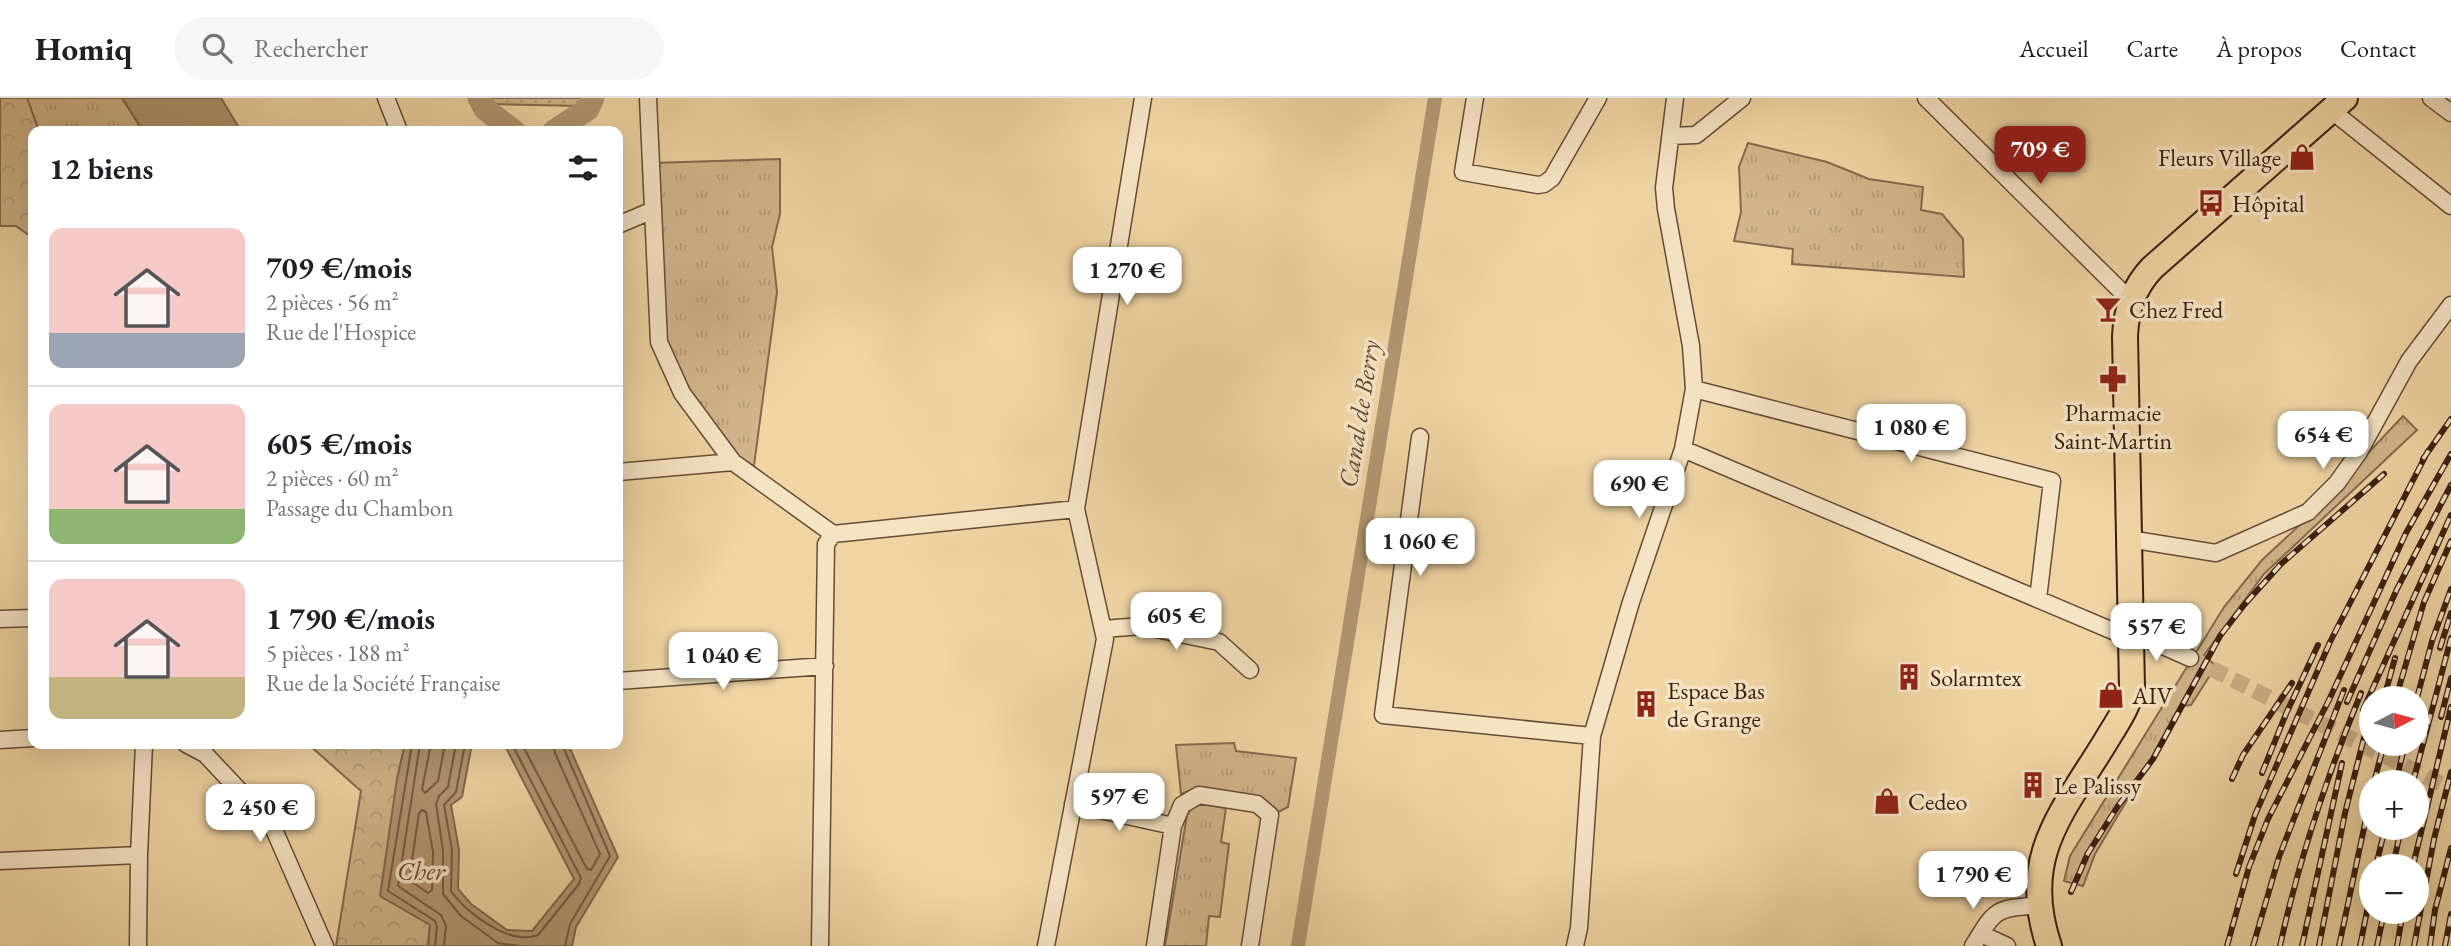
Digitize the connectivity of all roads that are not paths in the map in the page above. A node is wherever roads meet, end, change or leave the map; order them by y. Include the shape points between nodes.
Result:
1 (386, 98) edge
2 (648, 98) edge
3 (1143, 98) edge
4 (1475, 98) edge
5 (1598, 98) edge
6 (1675, 98) edge
7 (1742, 98) edge
8 (1926, 98) edge
9 (2431, 98) edge
10 (2338, 104) edge
11 (2451, 113) edge
12 (397, 126) edge
13 (1671, 136) junction
14 (2451, 206) edge
15 (653, 210) junction
16 (623, 223) edge
17 (2131, 301) junction
18 (2451, 305) edge
19 (1694, 389) junction
20 (1420, 436) dead end
21 (1683, 449) junction
22 (733, 462) junction
23 (623, 472) edge
24 (1076, 509) junction
25 (833, 534) junction
26 (2129, 538) junction
27 (2038, 600) junction
28 (28, 618) edge
29 (0, 619) edge
30 (1103, 629) junction
31 (2132, 636) junction
32 (2190, 658) tunnel mouth
33 (825, 666) junction
34 (1250, 670) dead end
35 (623, 681) edge
36 (1592, 736) junction
37 (28, 738) edge
38 (0, 740) edge
39 (145, 749) edge
40 (196, 749) edge
41 (1073, 804) junction
42 (1173, 826) junction
43 (139, 855) junction
44 (0, 861) edge
45 (2039, 905) junction
46 (1977, 940) edge
47 (138, 946) edge
48 (325, 946) edge
49 (820, 946) edge
50 (1046, 946) edge
51 (1155, 946) edge
52 (1250, 946) edge
53 (1575, 946) edge
54 (2007, 946) edge
55 (2049, 946) edge

1 - 12 street
2 - 15 street
3 - 24 street
4 - 5 street via 1463,172 1538,185 1552,178
6 - 13 street
7 - 13 street via 1696,135
8 - 17 street
9 - 11 street
10 - 14 street
10 - 17 main road via 2152,268
13 - 19 street via 1664,188
15 - 16 street
15 - 22 street via 659,342 682,393
17 - 26 main road via 2125,336
18 - 26 street via 2409,361 2359,452 2308,512 2216,553
19 - 21 street
19 - 27 street via 2052,481
20 - 36 street via 1383,715
21 - 27 street
21 - 36 street
22 - 23 street
22 - 25 street
24 - 25 street
24 - 30 street
25 - 33 street via 826,544
26 - 31 main road
27 - 31 street
28 - 29 street
30 - 34 street via 1142,626 1219,642
30 - 41 street via 1105,639
31 - 32 street
31 - 45 main road via 2129,702 2046,843
33 - 35 street
33 - 49 street
36 - 53 street
37 - 38 street
39 - 43 street
40 - 48 street via 272,825
41 - 42 street
41 - 50 street
42 - 51 street
42 - 52 street via 1182,805 1199,795 1257,804 1270,815
43 - 44 street
43 - 47 street
45 - 46 street via 2006,908 1989,920
45 - 55 main road
46 - 54 street

